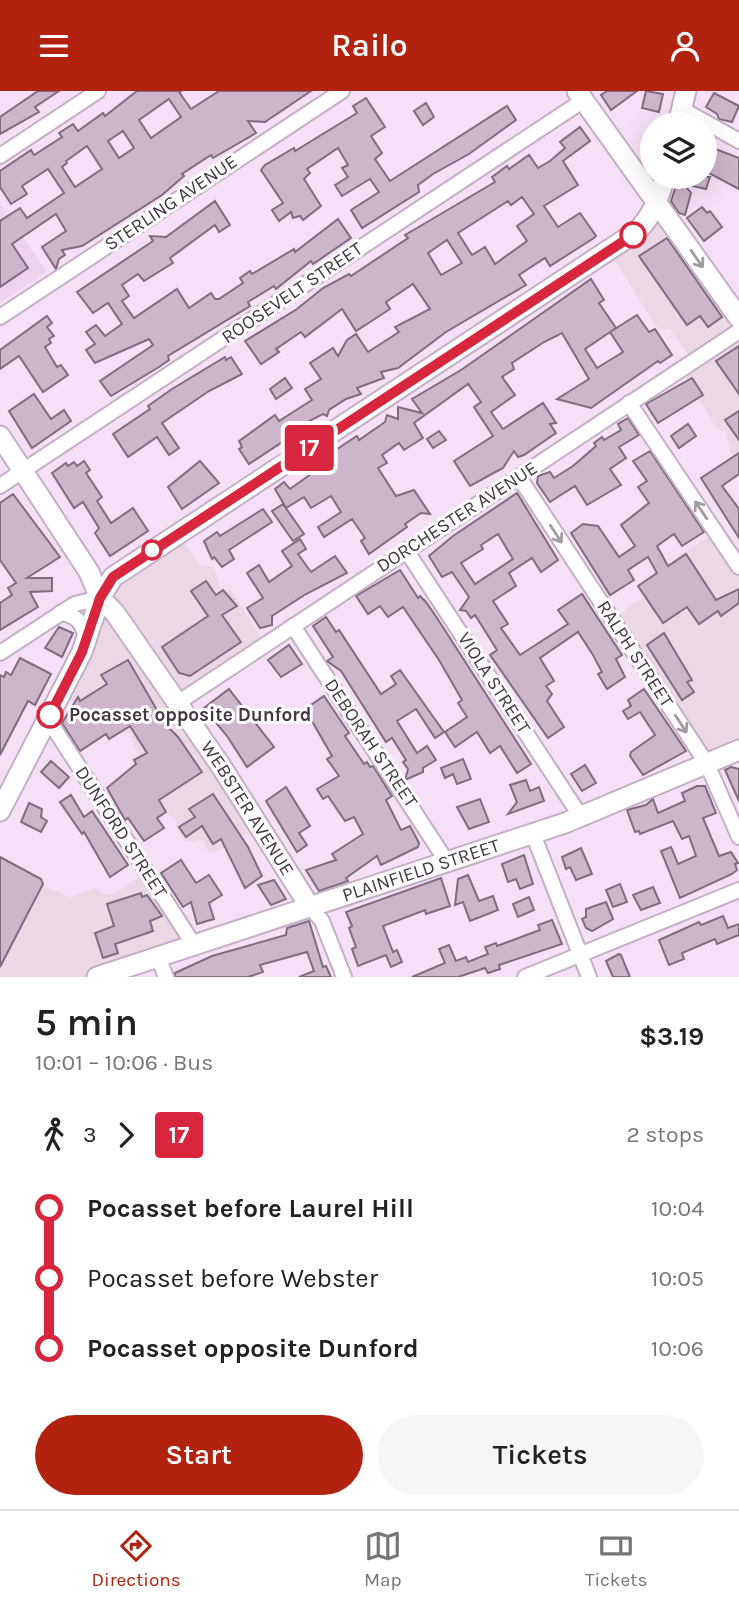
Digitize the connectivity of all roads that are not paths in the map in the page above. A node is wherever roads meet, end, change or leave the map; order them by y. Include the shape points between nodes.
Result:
1 (98, 91) edge
2 (342, 91) edge
3 (581, 95) edge
4 (682, 108) edge
5 (739, 141) edge
6 (0, 156) edge
7 (630, 164) junction
8 (640, 164) edge
9 (661, 189) edge
10 (657, 203) junction
11 (0, 317) edge
12 (739, 317) edge
13 (739, 331) edge
14 (629, 403) junction
15 (0, 436) edge
16 (23, 472) junction
17 (519, 477) junction
18 (0, 486) edge
19 (406, 550) junction
20 (739, 567) edge
21 (100, 598) junction
22 (60, 613) junction
23 (293, 626) junction
24 (87, 641) junction
25 (0, 653) edge
26 (176, 704) junction
27 (48, 719) junction
28 (739, 750) edge
29 (708, 764) junction
30 (0, 811) edge
31 (581, 817) junction
32 (533, 834) junction
33 (739, 837) edge
34 (447, 862) junction
35 (739, 890) edge
36 (310, 907) junction
37 (194, 945) junction
38 (580, 955) junction
39 (158, 957) junction
40 (97, 977) edge
41 (166, 977) edge
42 (344, 977) edge
43 (525, 977) edge
44 (589, 977) edge

1 - 6 street
2 - 11 street, STERLING AVENUE
3 - 7 main road
3 - 16 street, ROOSEVELT STREET
4 - 5 street
7 - 8 main road
7 - 10 main road
9 - 10 main road
10 -> 12 main road
10 - 21 main road via 636,232 113,577
13 - 14 street, DORCHESTER AVENUE
14 - 17 street, DORCHESTER AVENUE
20 -> 14 street
15 - 16 main road, WEBSTER AVENUE
16 - 18 street, ROOSEVELT STREET
16 - 21 main road, WEBSTER AVENUE via 89,572
17 - 19 street, DORCHESTER AVENUE
17 -> 29 street, RALPH STREET
19 - 23 street, DORCHESTER AVENUE
19 - 31 street, VIOLA STREET
21 - 22 street
21 - 24 main road
21 - 26 main road, WEBSTER AVENUE
22 - 24 street via 70,614 82,624
22 - 25 street
23 - 26 street, DORCHESTER AVENUE
23 - 34 street, DEBORAH STREET
24 - 27 main road
26 - 36 main road, WEBSTER AVENUE
27 - 30 main road
27 - 37 street, DUNFORD STREET
28 - 29 main road, PLAINFIELD STREET
29 - 31 main road, PLAINFIELD STREET
29 - 33 street, RALPH STREET
31 - 32 main road, PLAINFIELD STREET
32 - 34 main road, PLAINFIELD STREET
32 - 38 street
34 - 36 main road, PLAINFIELD STREET
35 - 38 street
36 - 37 main road, PLAINFIELD STREET
36 - 42 street, WEBSTER AVENUE via 322,921
37 - 39 main road, PLAINFIELD STREET
38 - 43 street
38 - 44 street
39 - 40 main road, PLAINFIELD STREET
39 - 41 street

